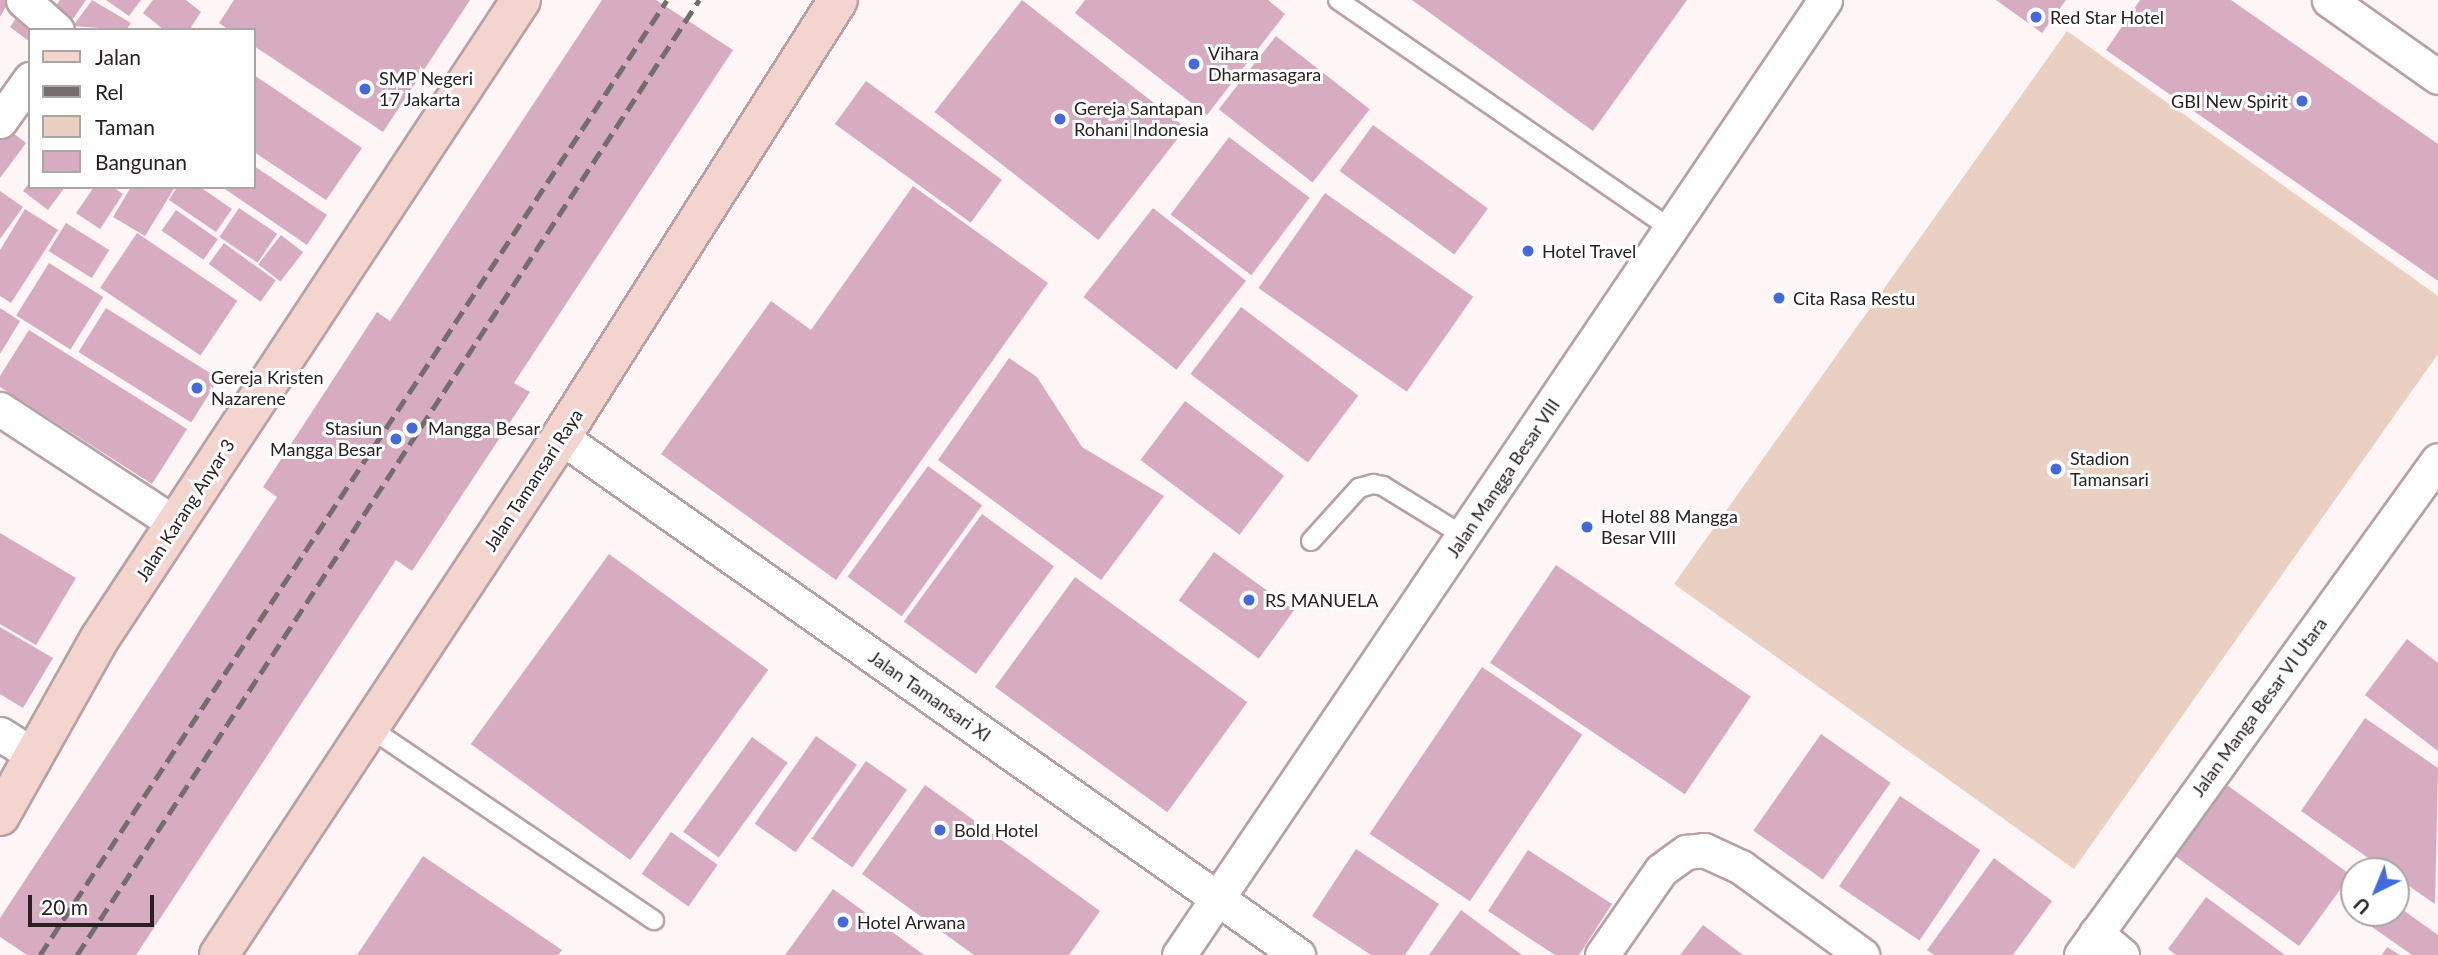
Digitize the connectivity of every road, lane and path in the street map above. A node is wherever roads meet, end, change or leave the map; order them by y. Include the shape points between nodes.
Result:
1 (23, 0) edge
2 (521, 0) edge
3 (838, 0) edge
4 (1338, 0) edge
5 (1825, 0) edge
6 (2329, 0) edge
7 (55, 28) edge
8 (2438, 77) edge
9 (28, 82) edge
10 (0, 121) edge
11 (1671, 229) junction
12 (0, 409) edge
13 (561, 437) junction
14 (2438, 460) edge
15 (176, 524) junction
16 (1464, 536) junction
17 (1311, 541) dead end
18 (370, 728) junction
19 (0, 733) edge
20 (35, 756) junction
21 (0, 816) edge
22 (1219, 899) junction
23 (654, 920) dead end
24 (2089, 944) edge
25 (219, 955) edge
26 (1179, 955) edge
27 (1298, 955) edge
28 (1602, 955) edge
29 (1862, 955) edge
30 (2122, 955) edge

1 - 7 street
2 - 15 street, Jalan Karang Anyar 3
3 - 13 street, Jalan Tamansari Raya
4 - 11 lane
5 - 11 street, Jalan Mangga Besar VIII
6 - 8 street
9 - 10 street
11 - 16 street, Jalan Mangga Besar VIII
12 - 15 street
13 - 18 street, Jalan Tamansari Raya
13 - 22 street, Jalan Tamansari XI
14 - 24 street, Jalan Manga Besar VI Utara
15 - 20 street, Jalan Karang Anyar 3 via 100,638
16 - 17 lane via 1373,484 1359,488
16 - 22 street, Jalan Mangga Besar VIII
18 - 23 lane
18 - 25 street, Jalan Tamansari Raya
19 - 20 street
20 - 21 street, Jalan Karang Anyar 3
22 - 26 street, Jalan Mangga Besar VIII
22 - 27 street, Jalan Tamansari XI
24 - 30 street
28 - 29 street via 1661,870 1686,852 1704,850 1741,867

